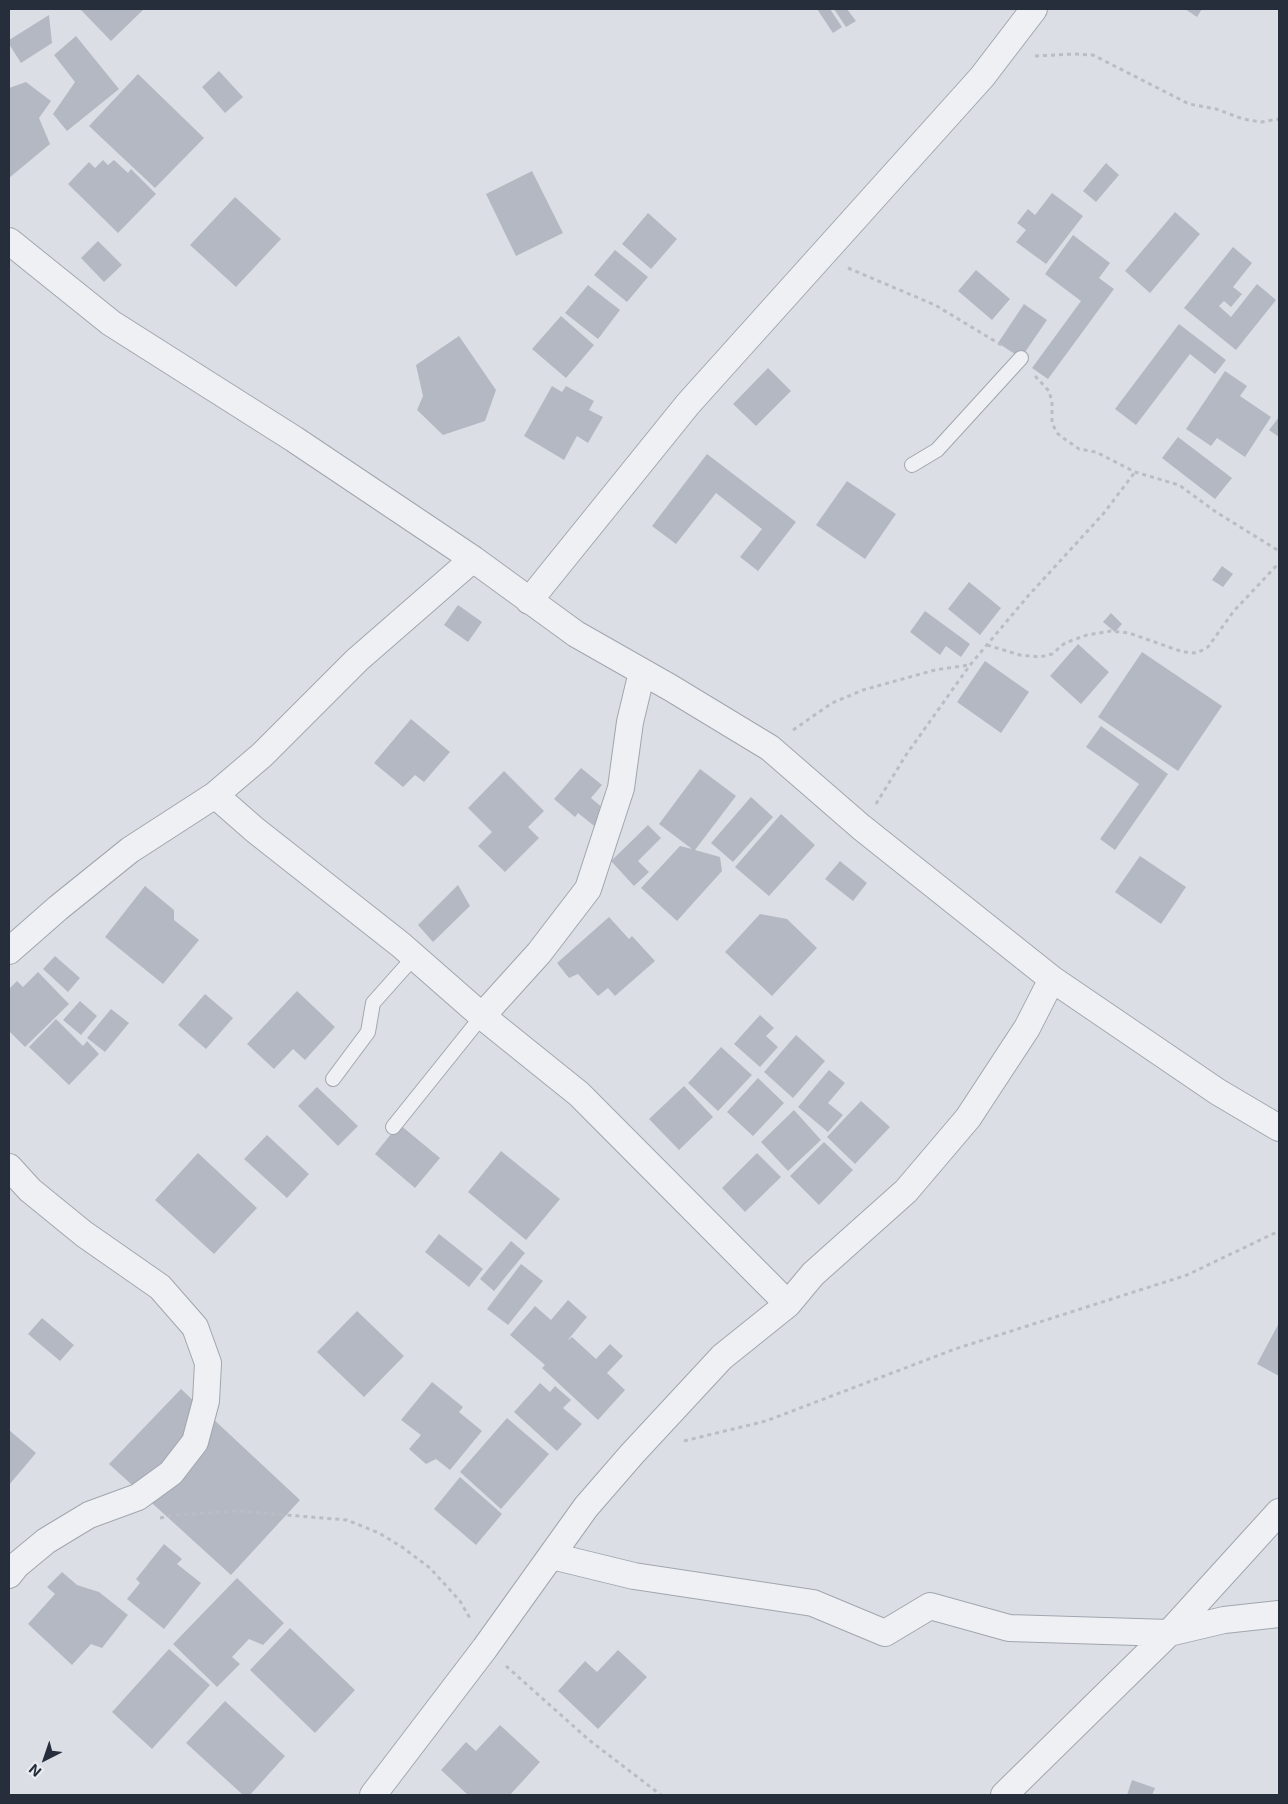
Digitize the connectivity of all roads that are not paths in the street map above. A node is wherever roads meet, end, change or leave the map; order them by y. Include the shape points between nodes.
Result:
1 (1034, 9) edge
2 (9, 241) edge
3 (1025, 364) road end
4 (912, 465) dead end
5 (473, 559) junction
6 (529, 601) junction
7 (642, 672) junction
8 (215, 795) junction
9 (9, 951) edge
10 (414, 957) junction
11 (1052, 979) junction
12 (482, 1016) junction
13 (334, 1079) dead end
14 (393, 1127) dead end
15 (1279, 1128) edge
16 (9, 1167) edge
17 (788, 1304) junction
18 (1279, 1512) edge
19 (552, 1556) junction
20 (9, 1575) edge
21 (1279, 1614) edge
22 (1169, 1633) junction
23 (373, 1795) edge
24 (1004, 1795) edge

1 - 6 street via 982,77 688,404
2 - 5 street via 112,323
3 - 4 lane via 937,450
5 - 6 street
5 - 8 street via 356,660 262,755
6 - 7 street via 576,634
7 - 11 street via 770,748 861,827
7 - 12 street via 630,722 621,788 588,889 539,953
8 - 9 street via 130,850
8 - 10 street
10 - 12 street
10 - 13 lane via 373,1003 368,1032
11 - 15 street via 1218,1092
11 - 17 street via 1027,1028 968,1118 906,1191 813,1274
12 - 14 lane
12 - 17 street via 579,1094
16 - 20 street via 30,1190 84,1234 160,1287 195,1327 208,1363 206,1401 196,1442 171,1473 138,1497 89,1515 46,1541 16,1565
17 - 19 street via 722,1357 586,1508
18 - 22 street
19 - 22 street via 634,1576 813,1603 885,1633 930,1606 1009,1628
19 - 23 street
21 - 22 street via 1224,1620
22 - 24 street

